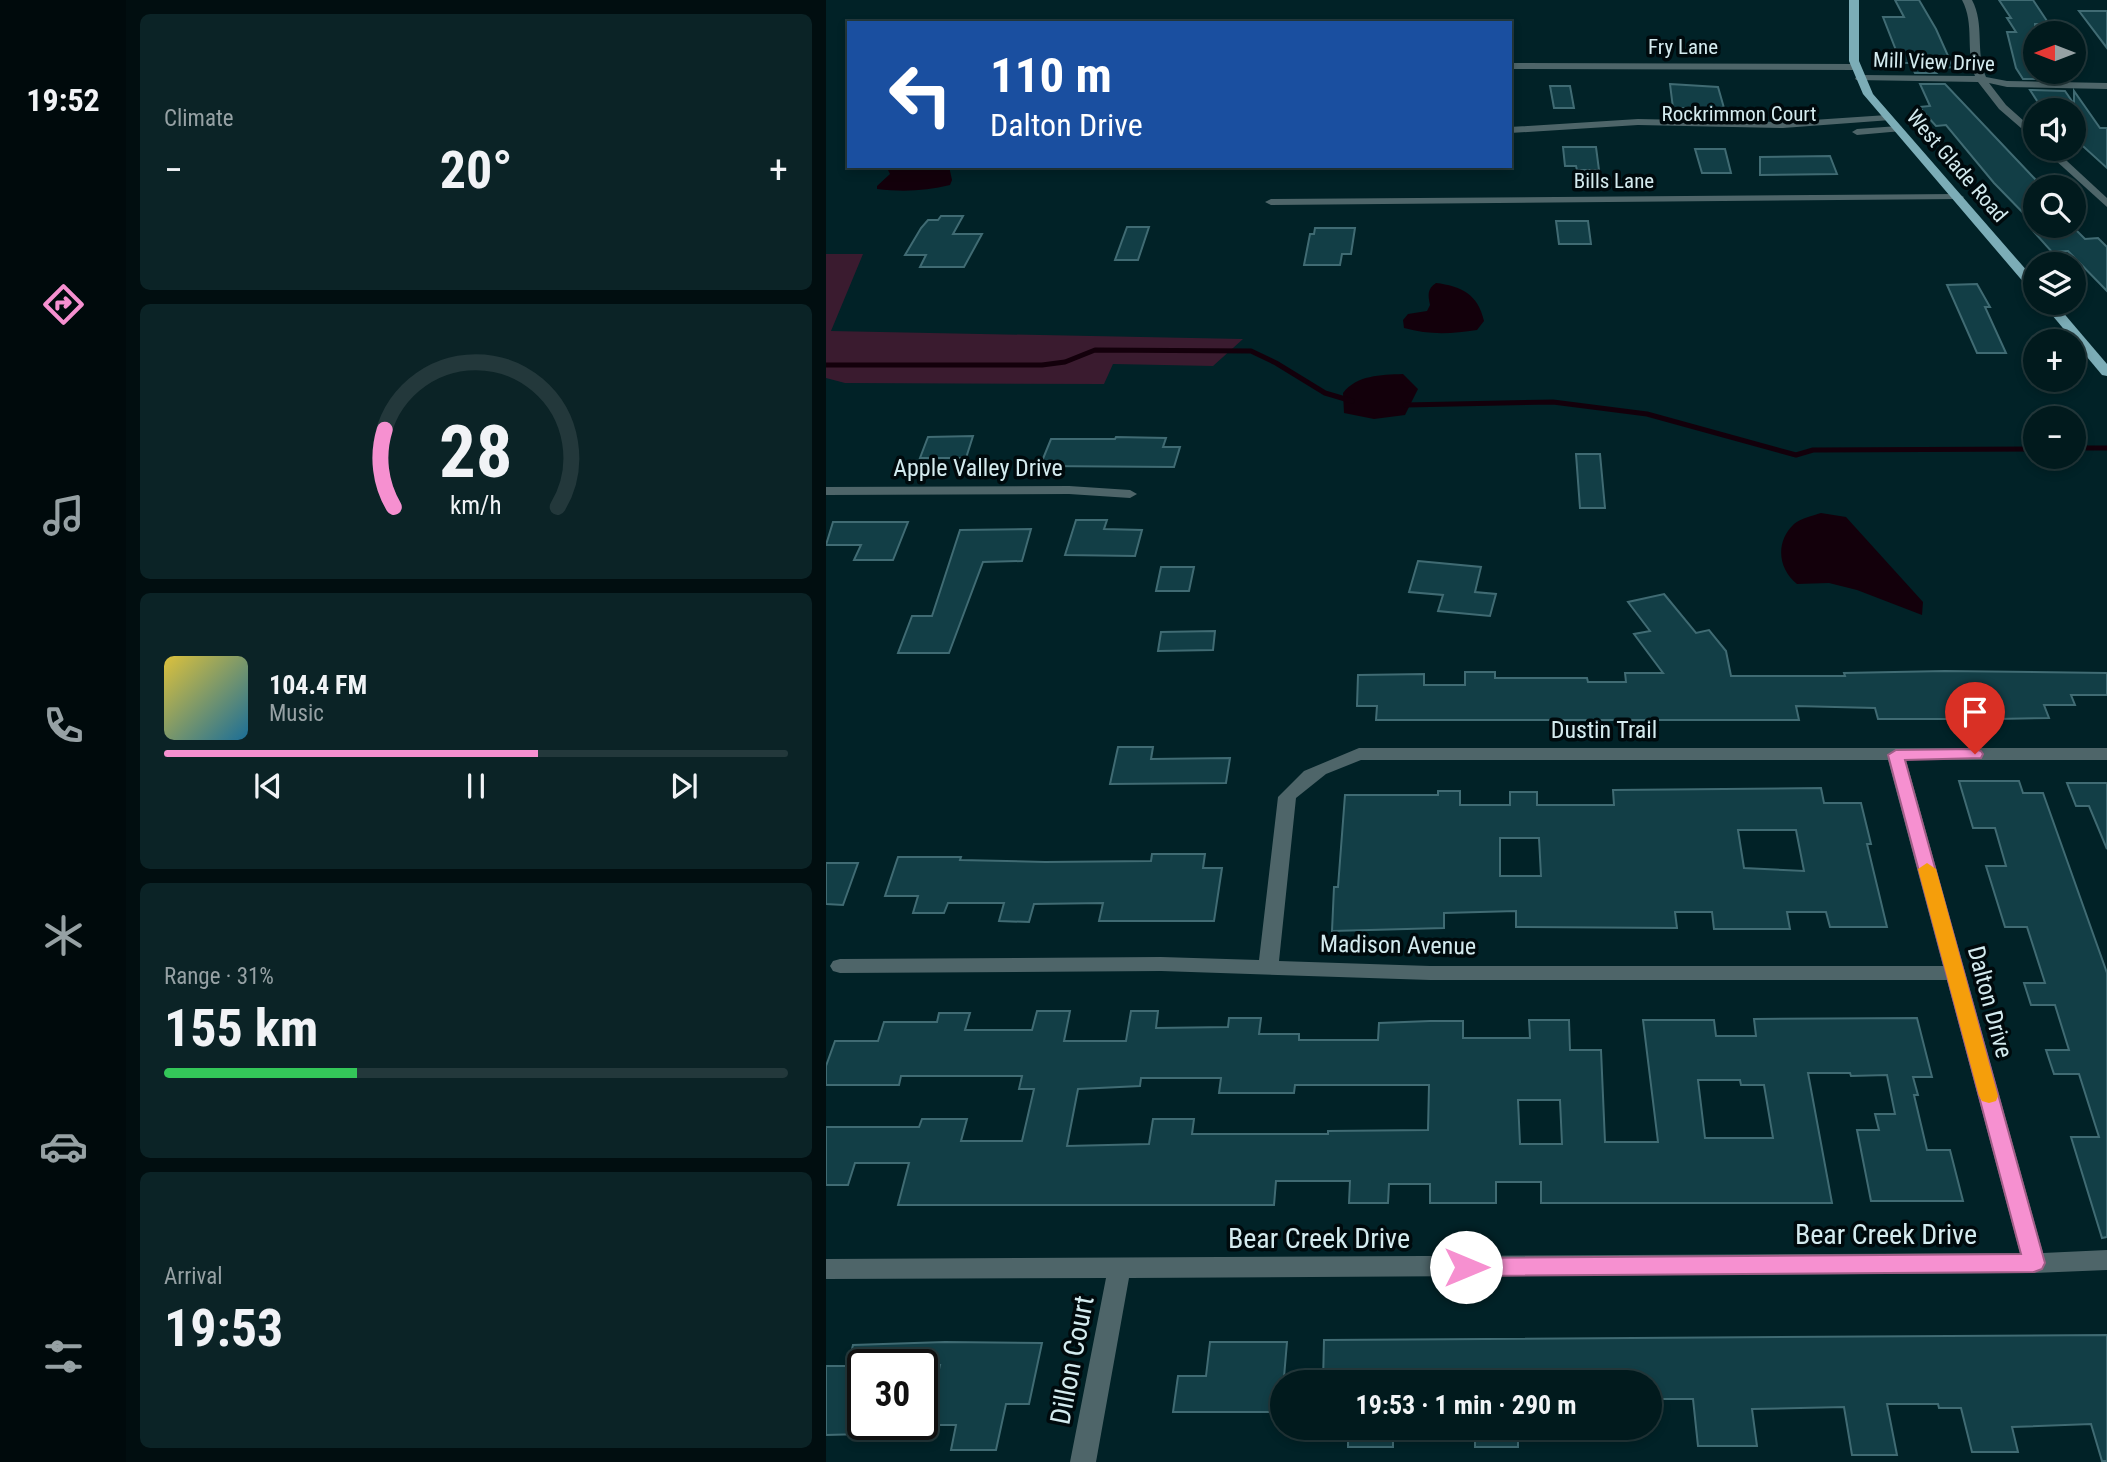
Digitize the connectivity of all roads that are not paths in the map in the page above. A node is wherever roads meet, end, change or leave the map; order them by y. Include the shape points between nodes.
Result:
1 (1854, 0) edge
2 (1967, 0) edge
3 (1512, 66) edge
4 (1857, 73) junction
5 (1986, 84) junction
6 (2107, 86) edge
7 (1865, 90) junction
8 (1886, 118) junction
9 (1809, 124) junction
10 (2023, 124) edge
11 (1512, 130) edge
12 (1755, 130) junction
13 (1898, 130) junction
14 (1818, 134) junction
15 (2061, 161) edge
16 (1958, 197) junction
17 (1271, 202) dead end
18 (2107, 204) edge
19 (2023, 274) edge
20 (2058, 315) edge
21 (2107, 372) edge
22 (826, 491) edge
23 (1130, 494) dead end
24 (2107, 754) edge
25 (1896, 755) junction
26 (840, 966) dead end
27 (1268, 968) junction
28 (1955, 973) junction
29 (2107, 1260) edge
30 (2034, 1263) junction
31 (826, 1269) edge
32 (1119, 1269) junction
33 (1083, 1462) edge

1 - 4 main road via 1852,47
2 - 5 street via 1977,30 1978,70
3 - 4 street, Fry Lane
4 - 5 street, Mill View Drive
4 - 7 main road, West Glade Road
5 - 6 street, Mill View Drive
5 - 7 street, Mill View Drive
5 - 10 street
7 - 8 main road, West Glade Road
8 - 9 street, Rockrimmon Court
8 - 13 main road, West Glade Road
9 - 12 street, Rockrimmon Court
9 - 14 street
11 - 12 street, Rockrimmon Court
12 - 14 street, Rockrimmon Court
13 - 14 street, Rockrimmon Court
13 - 16 main road, West Glade Road
15 - 18 street
16 - 17 street, Bills Lane
16 - 19 main road, West Glade Road
20 - 21 main road
22 - 23 street, Apple Valley Drive
24 - 25 street, Dustin Trail
25 - 27 street, Dustin Trail via 1359,754 1301,780 1287,797
25 - 28 street, Dalton Drive
26 - 27 street, Madison Avenue
27 - 28 street, Madison Avenue via 1430,974
28 - 30 street, Dalton Drive
29 - 30 street, Bear Creek Drive
30 - 32 street, Bear Creek Drive
31 - 32 street, Bear Creek Drive
32 - 33 street, Dillon Court

